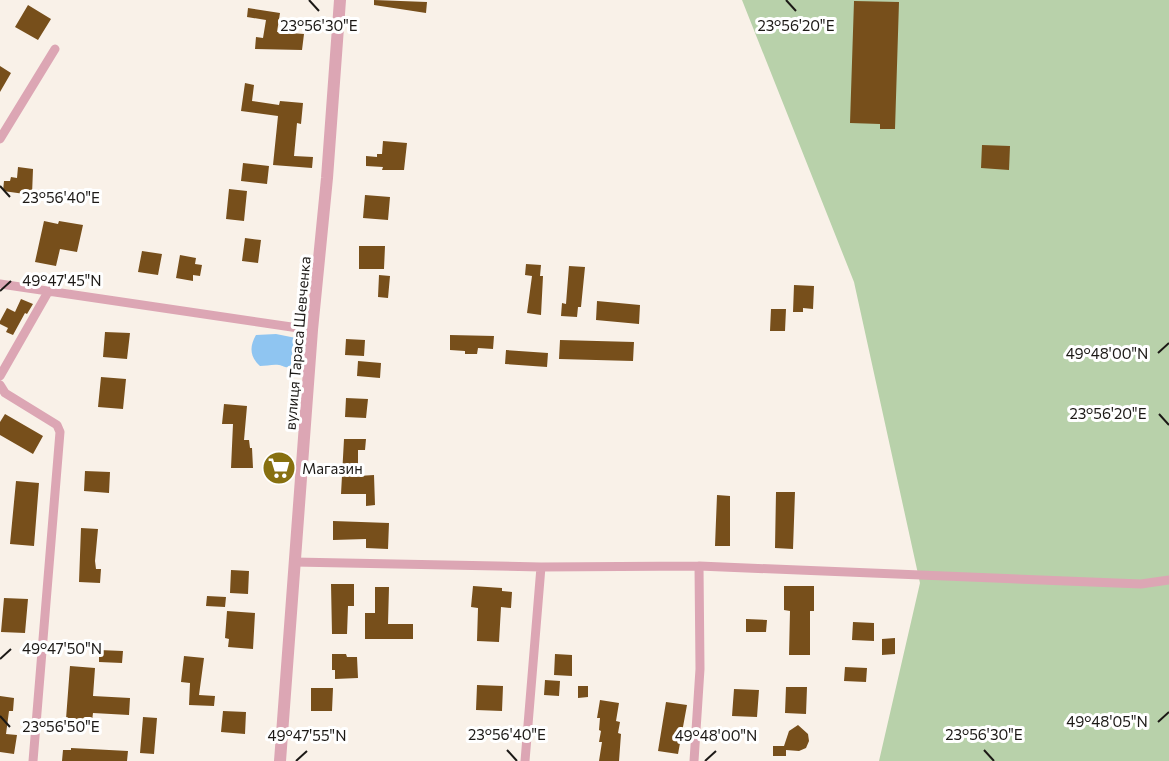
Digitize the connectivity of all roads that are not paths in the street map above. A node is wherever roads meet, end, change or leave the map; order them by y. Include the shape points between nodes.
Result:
1 (340, 0) edge
2 (55, 49) dead end
3 (0, 139) edge
4 (0, 284) edge
5 (48, 292) junction
6 (312, 330) junction
7 (0, 376) edge
8 (0, 385) edge
9 (294, 562) junction
10 (699, 566) junction
11 (541, 567) junction
12 (1169, 580) edge
13 (33, 761) edge
14 (280, 761) edge
15 (525, 761) edge
16 (694, 761) edge

1 - 6 street, вулиця Тараса Шевченка
2 - 3 street
4 - 5 street
5 - 6 street
5 - 7 street
6 - 9 street, вулиця Тараса Шевченка
8 - 13 street via 5,393 57,425 60,432
9 - 11 street
9 - 14 street, вулиця Тараса Шевченка
10 - 11 street
10 - 12 street via 1141,584
10 - 16 street via 700,669
11 - 15 street

